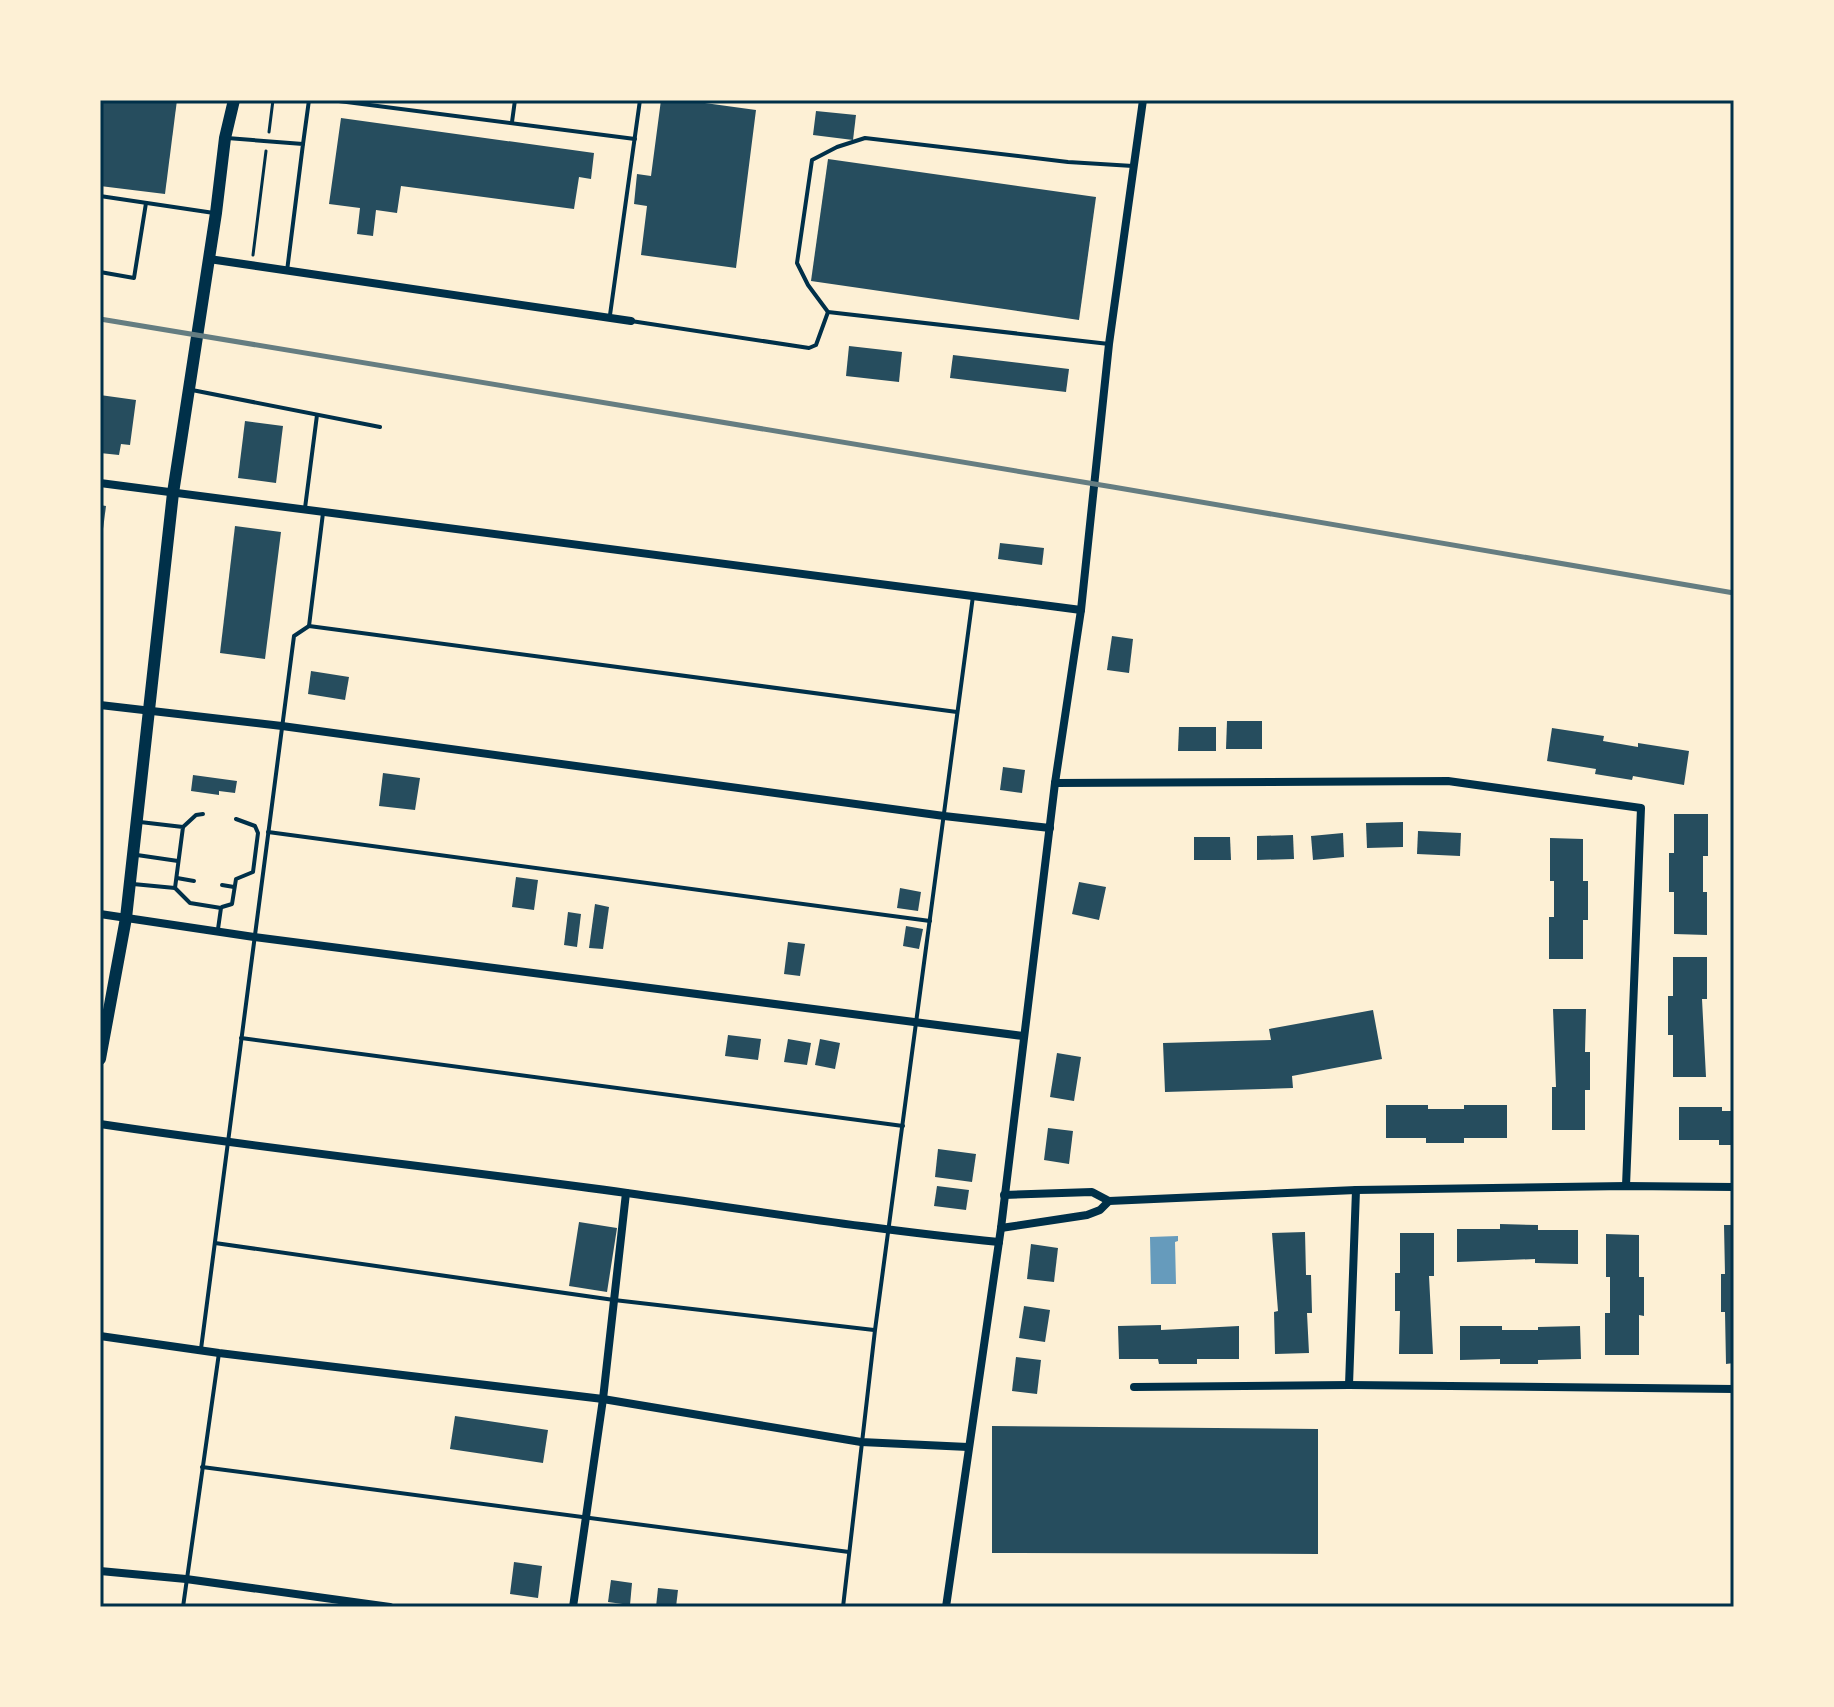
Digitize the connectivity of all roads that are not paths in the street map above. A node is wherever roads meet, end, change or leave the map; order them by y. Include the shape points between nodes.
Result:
1 (234, 100) edge
2 (309, 100) edge
3 (331, 100) edge
4 (515, 100) edge
5 (640, 100) edge
6 (1143, 100) edge
7 (512, 122) junction
8 (225, 138) junction
9 (635, 139) junction
10 (303, 144) junction
11 (1133, 166) junction
12 (100, 196) edge
13 (146, 203) junction
14 (216, 213) junction
15 (209, 259) junction
16 (287, 271) junction
17 (100, 272) edge
18 (828, 312) junction
19 (609, 318) junction
20 (631, 321) joint
21 (1109, 344) junction
22 (189, 390) junction
23 (317, 415) junction
24 (380, 427) dead end
25 (100, 483) edge
26 (173, 493) junction
27 (304, 510) junction
28 (323, 513) junction
29 (973, 596) junction
30 (1081, 610) junction
31 (309, 626) junction
32 (100, 705) edge
33 (147, 711) junction
34 (957, 712) junction
35 (282, 726) junction
36 (1055, 783) junction
37 (203, 814) dead end
38 (944, 816) junction
39 (236, 819) dead end
40 (137, 821) junction
41 (183, 827) junction
42 (1050, 828) junction
43 (268, 832) junction
44 (133, 854) junction
45 (178, 861) junction
46 (176, 878) junction
47 (194, 881) dead end
48 (130, 884) junction
49 (222, 885) dead end
50 (234, 887) junction
51 (175, 888) junction
52 (221, 908) junction
53 (100, 914) edge
54 (126, 918) junction
55 (930, 921) junction
56 (218, 932) junction
57 (254, 937) junction
58 (104, 1017) edge
59 (916, 1021) junction
60 (1023, 1036) junction
61 (241, 1038) junction
62 (100, 1059) edge
63 (100, 1124) edge
64 (903, 1126) junction
65 (227, 1143) junction
66 (1626, 1186) junction
67 (1734, 1187) edge
68 (1356, 1190) junction
69 (626, 1193) junction
70 (1004, 1195) junction
71 (1109, 1201) junction
72 (1001, 1228) junction
73 (889, 1231) junction
74 (999, 1242) junction
75 (215, 1243) junction
76 (614, 1300) junction
77 (875, 1330) junction
78 (100, 1336) edge
79 (201, 1349) junction
80 (219, 1353) junction
81 (1349, 1385) junction
82 (1134, 1387) dead end
83 (1734, 1389) edge
84 (603, 1399) junction
85 (861, 1442) junction
86 (968, 1447) junction
87 (202, 1467) junction
88 (586, 1515) junction
89 (849, 1552) junction
90 (100, 1571) edge
91 (186, 1579) junction
92 (183, 1607) edge
93 (390, 1607) edge
94 (573, 1607) edge
95 (843, 1607) edge
96 (946, 1607) edge

1 - 8 main road
2 - 10 lane
3 - 7 lane
4 - 7 lane
5 - 9 lane
6 - 11 street
7 - 9 lane
8 - 10 lane
8 - 14 main road
9 - 19 lane
10 - 16 lane
11 - 18 lane via 865,138 819,155 812,160 797,263
11 - 21 street
12 - 13 lane
13 - 14 lane
13 - 17 lane via 134,278
14 - 15 main road
15 - 16 street
15 - 22 main road
16 - 19 street
18 - 20 lane via 816,345 809,348
18 - 21 lane
19 - 20 street
21 - 30 street
22 - 23 lane
22 - 26 main road
23 - 24 lane
23 - 27 lane
25 - 26 street
26 - 27 street
26 - 33 main road
27 - 28 street
28 - 29 street
28 - 31 lane
29 - 30 street
29 - 34 lane
30 - 36 street
31 - 34 lane
31 - 35 lane via 294,636
32 - 33 street
33 - 35 street
33 - 40 main road
34 - 38 lane
35 - 38 street
35 - 43 lane
36 - 42 street
36 - 66 street via 1448,781 1641,808
37 - 41 lane
38 - 42 street
38 - 55 lane
39 - 50 lane via 248,821 258,833 253,872 236,879
40 - 41 lane
40 - 44 main road
41 - 45 lane
42 - 60 street
43 - 55 lane
43 - 57 lane
44 - 45 lane
44 - 48 main road
45 - 46 lane
46 - 47 lane
46 - 51 lane
48 - 51 lane
48 - 54 main road
49 - 50 lane
50 - 52 lane via 232,904
51 - 52 lane via 190,903
52 - 56 lane
53 - 54 street
54 - 56 street
54 - 58 main road
55 - 59 lane
56 - 57 street
57 - 59 street
57 - 61 lane
58 - 62 main road
59 - 60 street
59 - 64 lane
60 - 70 street
61 - 64 lane
61 - 65 lane
63 - 65 street
64 - 73 lane
65 - 69 street
65 - 75 lane
66 - 67 street
66 - 68 street
68 - 71 street
68 - 81 street
69 - 73 street
69 - 76 street
70 - 71 street via 1092,1192
70 - 72 street
71 - 72 street via 1087,1215
72 - 74 street
73 - 74 street
73 - 77 lane
74 - 86 street
75 - 76 lane
75 - 79 lane
76 - 77 lane
76 - 84 street
77 - 85 lane
78 - 79 street
79 - 80 street
80 - 84 street
80 - 87 lane
81 - 82 street
81 - 83 street
84 - 85 street
84 - 88 street
85 - 86 street
85 - 89 lane
86 - 96 street
87 - 88 lane
87 - 91 lane
88 - 89 lane
88 - 94 street
89 - 95 lane
90 - 91 street
91 - 92 lane
91 - 93 street

